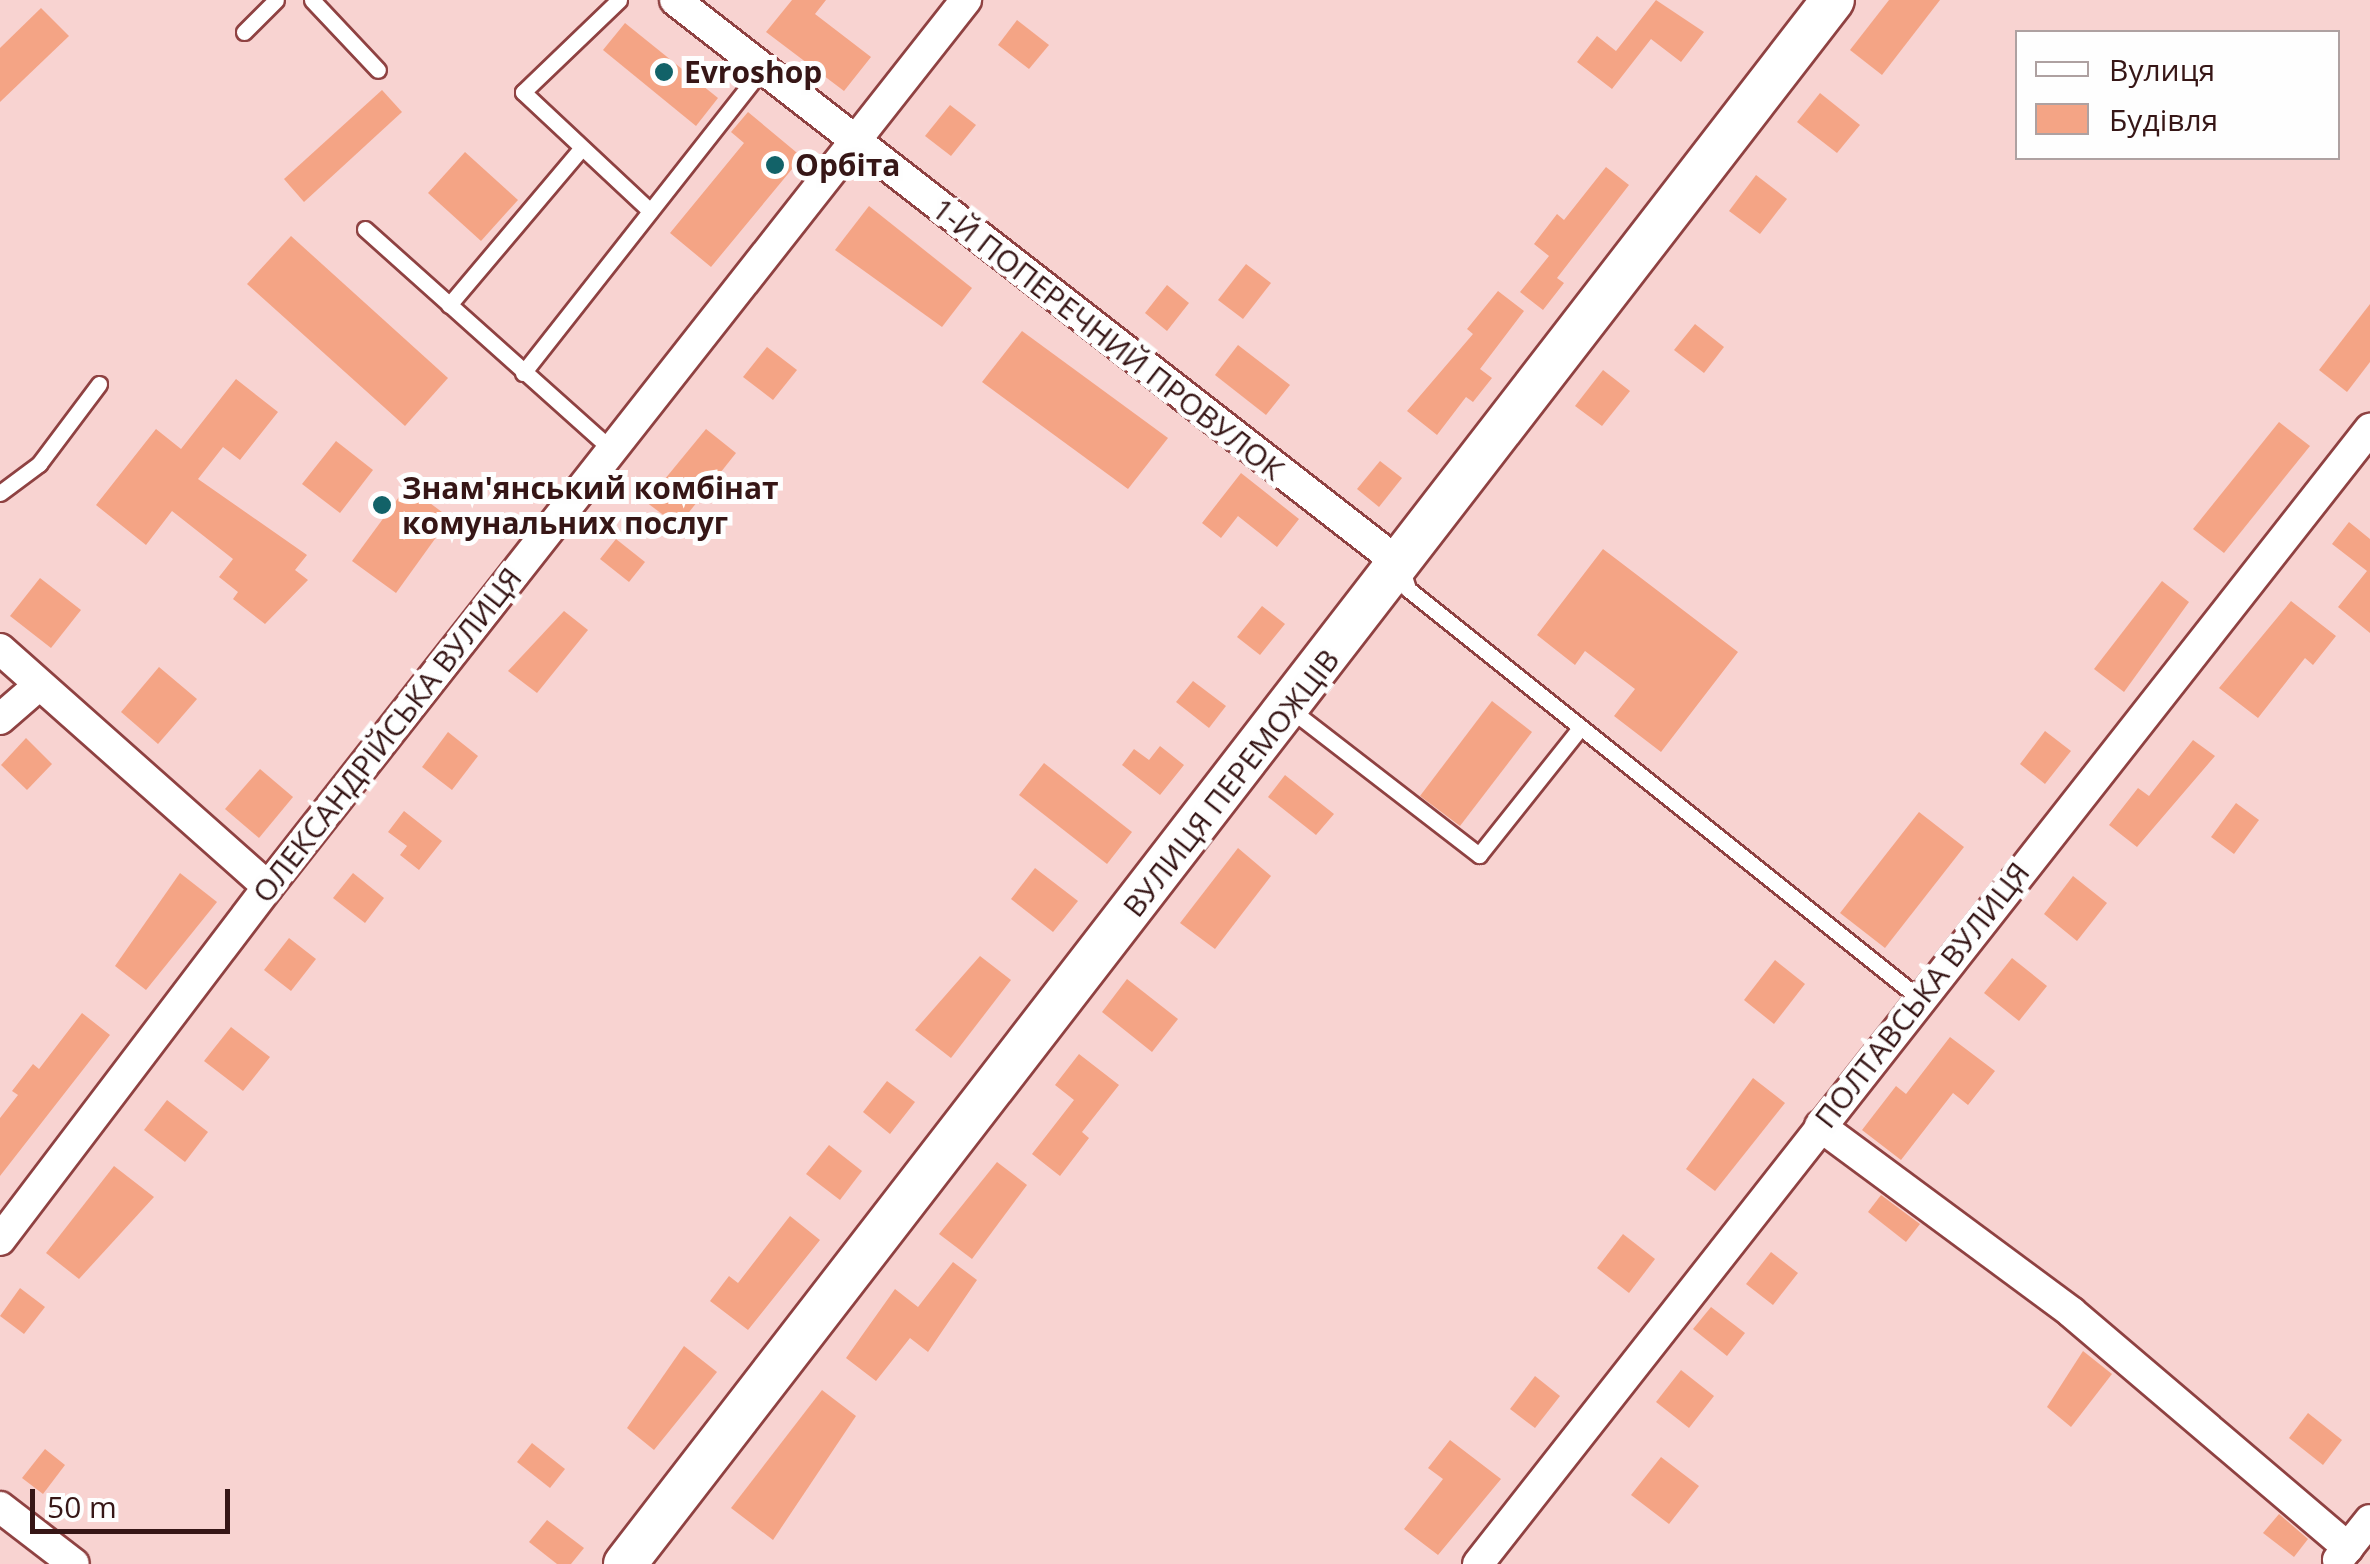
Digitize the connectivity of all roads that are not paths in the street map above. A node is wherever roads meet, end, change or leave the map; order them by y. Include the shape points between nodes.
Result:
1 (276, 0) edge
2 (312, 0) edge
3 (618, 0) edge
4 (676, 0) edge
5 (966, 0) edge
6 (1833, 0) edge
7 (244, 32) dead end
8 (762, 69) junction
9 (378, 70) dead end
10 (853, 142) junction
11 (580, 149) junction
12 (650, 212) junction
13 (365, 230) dead end
14 (449, 305) junction
15 (523, 373) junction
16 (99, 384) dead end
17 (2370, 429) edge
18 (610, 448) junction
19 (0, 493) edge
20 (1400, 564) junction
21 (0, 649) edge
22 (38, 686) junction
23 (1290, 708) junction
24 (0, 720) edge
25 (1580, 728) junction
26 (268, 887) junction
27 (1918, 997) junction
28 (1820, 1126) junction
29 (0, 1240) edge
30 (0, 1507) edge
31 (2370, 1520) edge
32 (2349, 1559) edge
33 (74, 1564) edge
34 (625, 1564) edge
35 (1478, 1564) edge

1 - 7 lane
2 - 9 lane
3 - 11 lane via 523,92
4 - 8 street, 1-Й ПОПЕРЕЧНИЙ ПРОВУЛОК
5 - 10 street, ОЛЕКСАНДРІЙСЬКА ВУЛИЦЯ
6 - 20 street, ВУЛИЦЯ ПЕРЕМОЖЦІВ
8 - 10 street, 1-Й ПОПЕРЕЧНИЙ ПРОВУЛОК
8 - 12 lane
10 - 18 street, ОЛЕКСАНДРІЙСЬКА ВУЛИЦЯ
10 - 20 street, 1-Й ПОПЕРЕЧНИЙ ПРОВУЛОК
11 - 12 lane
11 - 14 lane
12 - 15 lane
13 - 14 lane
14 - 15 lane
15 - 18 lane
16 - 19 lane via 38,464
17 - 27 street, ПОЛТАВСЬКА ВУЛИЦЯ
18 - 26 street, ОЛЕКСАНДРІЙСЬКА ВУЛИЦЯ
20 - 23 street, ВУЛИЦЯ ПЕРЕМОЖЦІВ
20 - 25 lane via 1408,589
21 - 22 street
22 - 24 street
22 - 26 street
23 - 25 lane via 1479,855
23 - 34 street, ВУЛИЦЯ ПЕРЕМОЖЦІВ
25 - 27 lane
26 - 29 street, ОЛЕКСАНДРІЙСЬКА ВУЛИЦЯ
27 - 28 street, ПОЛТАВСЬКА ВУЛИЦЯ
28 - 32 street via 2072,1312
28 - 35 street, ПОЛТАВСЬКА ВУЛИЦЯ
30 - 33 street
31 - 32 street

